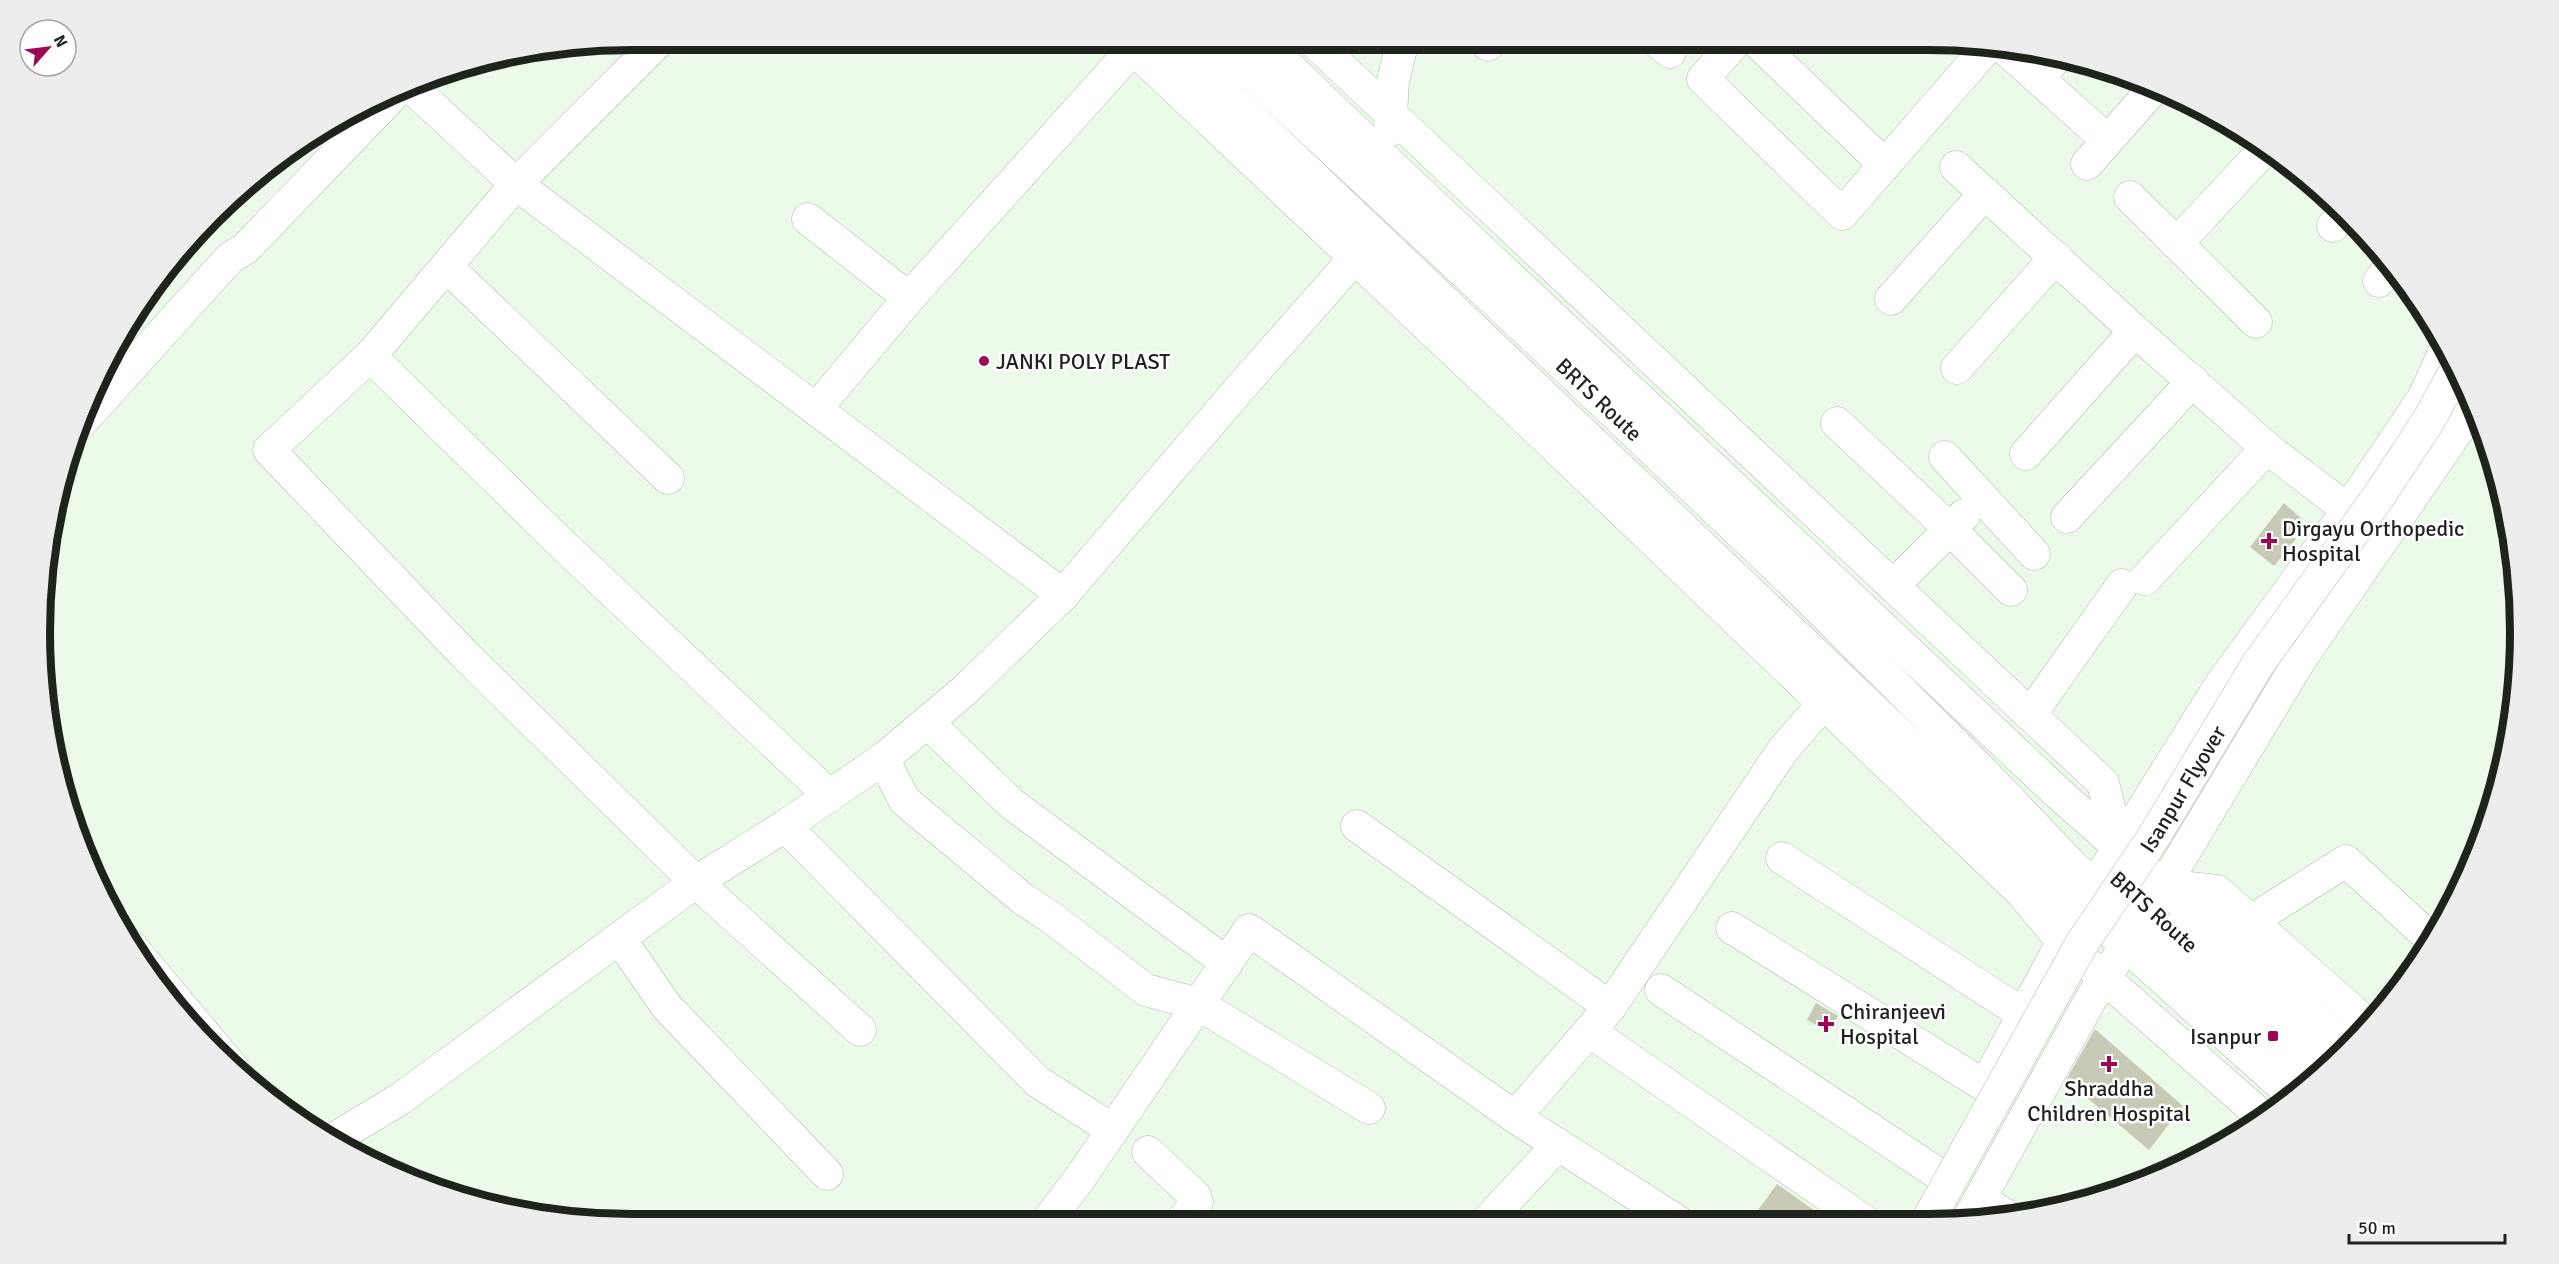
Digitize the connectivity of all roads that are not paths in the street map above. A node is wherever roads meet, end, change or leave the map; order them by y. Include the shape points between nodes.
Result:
1 (651, 49) edge
2 (1124, 49) edge
3 (1134, 49) edge
4 (1178, 49) edge
5 (1225, 49) edge
6 (1271, 49) edge
7 (1321, 49) edge
8 (1402, 49) edge
9 (1729, 49) edge
10 (1764, 49) edge
11 (1980, 52) edge
12 (2016, 56) edge
13 (2048, 67) edge
14 (416, 91) edge
15 (2149, 94) edge
16 (382, 106) edge
17 (1391, 116) junction
18 (2108, 140) junction
19 (2259, 154) edge
20 (1389, 164) junction
21 (2087, 164) dead end
22 (1885, 165) junction
23 (1956, 167) dead end
24 (516, 184) junction
25 (1985, 193) junction
26 (2130, 197) dead end
27 (808, 219) dead end
28 (2177, 243) junction
29 (1365, 247) junction
30 (2056, 257) junction
31 (447, 267) junction
32 (1578, 291) junction
33 (909, 298) junction
34 (1891, 299) dead end
35 (1554, 320) junction
36 (2256, 322) dead end
37 (2134, 331) junction
38 (370, 356) junction
39 (2441, 359) edge
40 (1956, 368) dead end
41 (2451, 379) edge
42 (2193, 381) junction
43 (2458, 394) edge
44 (95, 408) edge
45 (816, 409) junction
46 (2467, 414) edge
47 (1837, 423) dead end
48 (2267, 448) junction
49 (2026, 454) dead end
50 (1945, 457) dead end
51 (668, 478) dead end
52 (1983, 498) junction
53 (2348, 510) junction
54 (2067, 517) dead end
55 (1949, 528) junction
56 (2034, 555) dead end
57 (1893, 586) junction
58 (2011, 590) dead end
59 (1063, 595) junction
60 (1823, 704) junction
61 (2030, 716) junction
62 (927, 723) junction
63 (884, 759) junction
64 (2103, 783) junction
65 (830, 796) junction
66 (2138, 817) junction
67 (1357, 825) dead end
68 (785, 826) junction
69 (2181, 855) junction
70 (1782, 858) dead end
71 (2100, 877) junction
72 (696, 882) junction
73 (2217, 891) junction
74 (2021, 892) junction
75 (2144, 916) junction
76 (2251, 921) junction
77 (1732, 928) dead end
78 (2425, 933) edge
79 (620, 939) junction
80 (2062, 941) junction
81 (1227, 963) junction
82 (2105, 977) junction
83 (1661, 990) dead end
84 (1198, 1004) junction
85 (1610, 1007) junction
86 (2023, 1014) junction
87 (2362, 1019) edge
88 (860, 1030) dead end
89 (1589, 1031) junction
90 (2340, 1043) edge
91 (2320, 1061) edge
92 (2302, 1077) edge
93 (1985, 1086) junction
94 (2288, 1089) edge
95 (1369, 1108) dead end
96 (2257, 1112) edge
97 (1515, 1117) junction
98 (1113, 1130) junction
99 (340, 1135) edge
100 (1558, 1145) junction
101 (1148, 1152) dead end
102 (1937, 1173) junction
103 (827, 1174) dead end
104 (1974, 1210) edge
105 (1052, 1214) edge
106 (1187, 1214) edge
107 (1494, 1214) edge
108 (1666, 1214) edge
109 (1854, 1214) edge
110 (1914, 1214) edge
111 (1931, 1214) edge
112 (1946, 1214) edge

1 - 24 street
2 - 33 street
3 - 29 street
4 - 29 main road
5 - 71 street, BRTS Route via 1792,582 2049,843
6 - 20 main road
7 - 17 street
8 - 17 street via 1393,81
9 - 22 street via 1703,79 1842,214
10 - 22 street
11 - 22 street
12 - 13 street
13 - 18 street
14 - 24 street
15 - 18 street
16 - 44 street via 246,248 230,258
17 - 20 street
17 - 32 street
18 - 21 street
19 - 28 street
20 - 35 main road
23 - 25 street
24 - 31 street
24 - 45 street
25 - 30 street
25 - 34 street
26 - 28 street
27 - 33 street
28 - 36 street
29 - 59 street
29 - 60 street via 1530,423
29 - 71 main road
30 - 37 street
30 - 40 street
31 - 38 street
31 - 51 street
32 - 35 street
32 - 57 street
33 - 45 street
35 - 71 main road via 2057,792
37 - 42 street
37 - 49 street
38 - 65 street
38 - 72 street via 269,450 463,653
39 - 53 street via 2424,397
41 - 111 main road, Isanpur Flyover, bridge via 2381,493 2258,664 2153,838 2081,945
42 - 48 street
42 - 54 street
43 - 112 main road, Isanpur Flyover via 2391,500 2269,671 2164,845 2092,952
45 - 59 street
46 - 69 street via 2300,660
47 - 55 street
48 - 53 street
48 - 61 street via 2134,582
50 - 52 street
52 - 55 street
52 - 56 street
53 - 66 street via 2221,684
55 - 57 street
55 - 58 street
57 - 61 street
59 - 62 street
60 - 74 street
60 - 85 street via 1783,750
61 - 64 street
62 - 63 street
62 - 81 street via 1012,804
63 - 65 street
63 - 84 street via 905,801 1023,899 1146,990
64 - 66 street
64 - 71 street
65 - 68 street
66 - 69 street
66 - 71 street
67 - 85 street
68 - 72 street
68 - 98 street via 1038,1083
69 - 73 street
69 - 75 street
70 - 86 street
71 - 74 street
71 - 75 main road
71 - 75 main road
71 - 80 street
72 - 79 street
72 - 88 street
73 - 75 street
73 - 76 street
74 - 80 street
75 - 82 street
75 - 90 main road
75 - 91 street, BRTS Route
75 - 92 street, BRTS Route
75 - 94 main road
76 - 78 street via 2346,861
76 - 87 street
77 - 93 street
79 - 99 street via 400,1100
79 - 103 street via 667,1007
80 - 82 street
80 - 86 street
81 - 84 street
81 - 97 street via 1249,930
82 - 96 street
82 - 104 street
83 - 102 street
84 - 95 street
84 - 98 street
85 - 89 street
86 - 93 street
89 - 97 street
89 - 109 street
93 - 102 street
97 - 100 street
98 - 105 street
100 - 107 street
100 - 108 street
101 - 106 street via 1195,1196 1197,1202
102 - 110 street

